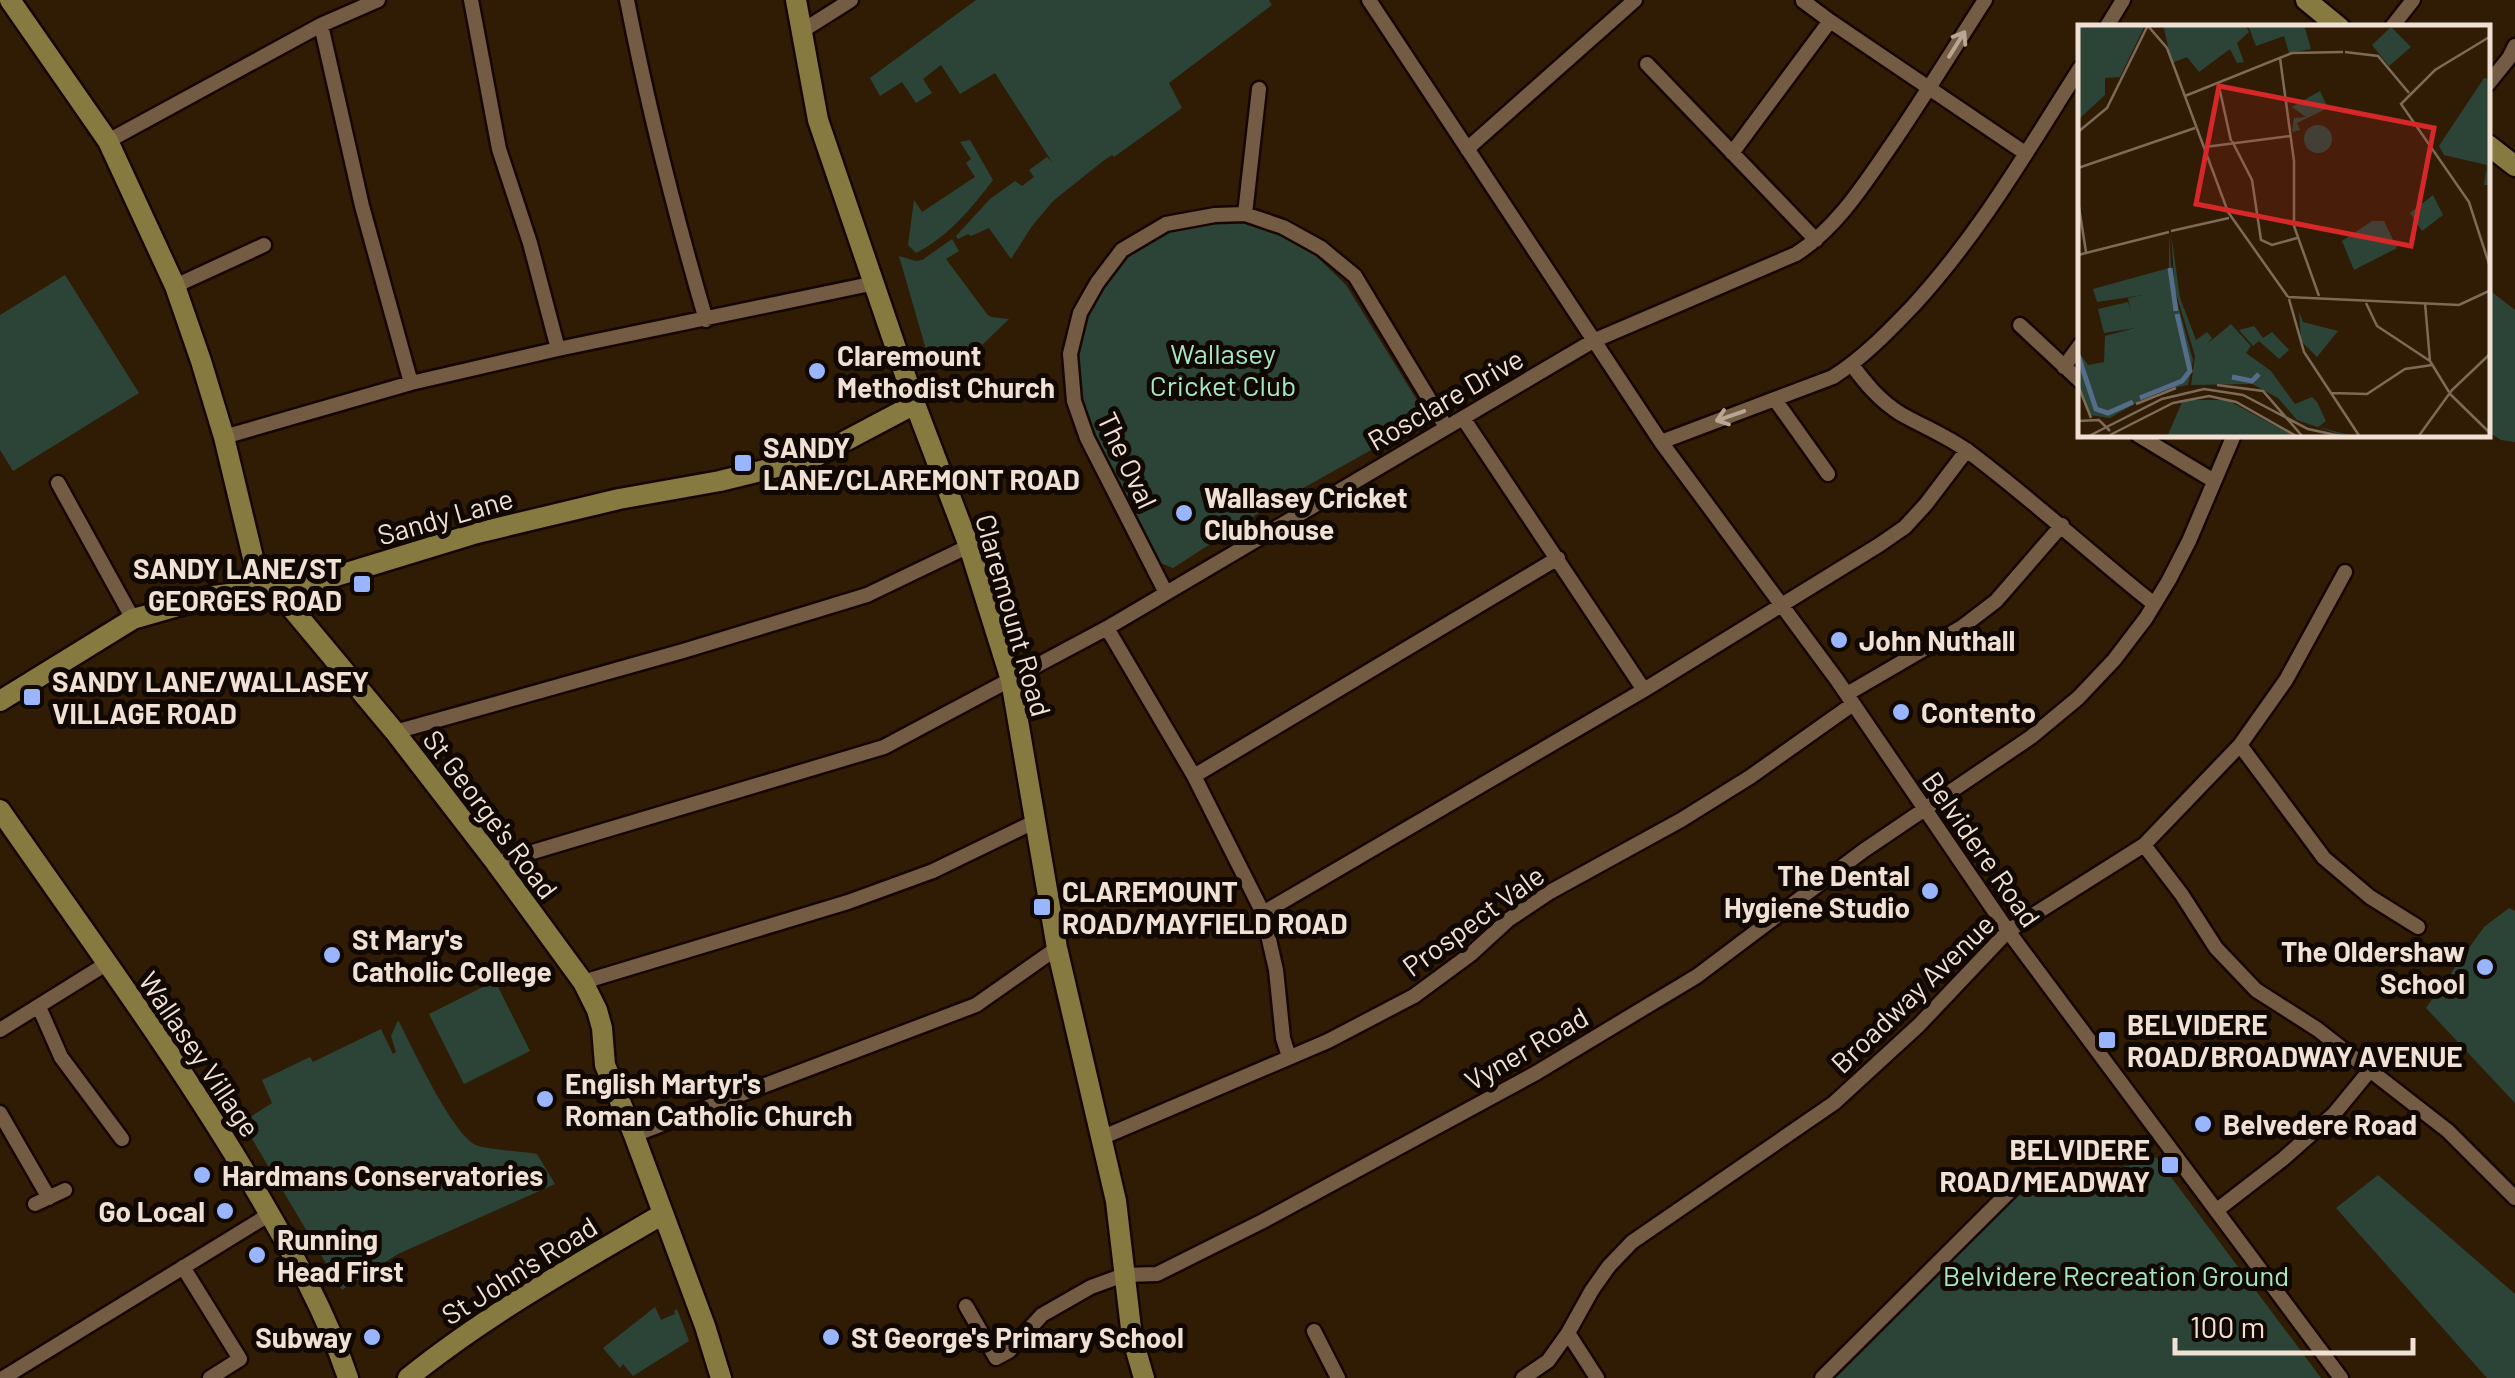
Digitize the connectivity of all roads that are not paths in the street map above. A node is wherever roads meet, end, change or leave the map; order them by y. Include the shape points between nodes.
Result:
1 (10, 0) edge
2 (378, 0) edge
3 (471, 0) edge
4 (626, 0) edge
5 (796, 0) edge
6 (851, 0) edge
7 (1369, 0) edge
8 (1635, 0) edge
9 (1803, 0) edge
10 (1985, 0) edge
11 (2124, 0) edge
12 (2306, 0) edge
13 (2413, 0) edge
14 (1830, 22) junction
15 (321, 25) junction
16 (2108, 25) edge
17 (2336, 25) edge
18 (2393, 25) edge
19 (802, 31) junction
20 (2515, 46) edge
21 (1647, 64) dead end
22 (2078, 71) edge
23 (2490, 82) edge
24 (1929, 88) junction
25 (1259, 89) dead end
26 (108, 141) junction
27 (2490, 147) edge
28 (1466, 149) junction
29 (1732, 153) junction
30 (2025, 153) junction
31 (2515, 166) edge
32 (1245, 214) junction
33 (1816, 240) junction
34 (264, 245) dead end
35 (875, 283) junction
36 (174, 286) junction
37 (706, 320) junction
38 (2020, 326) dead end
39 (1592, 341) junction
40 (2078, 348) edge
41 (558, 349) junction
42 (1852, 365) junction
43 (2064, 367) junction
44 (2078, 380) edge
45 (411, 383) junction
46 (1776, 400) junction
47 (915, 404) junction
48 (1463, 418) junction
49 (1446, 427) junction
50 (224, 437) junction
51 (2143, 438) edge
52 (2233, 438) edge
53 (1661, 442) junction
54 (1966, 450) junction
55 (1828, 474) dead end
56 (2214, 481) junction
57 (58, 483) dead end
58 (2062, 525) junction
59 (969, 546) junction
60 (1558, 558) junction
61 (2345, 572) dead end
62 (267, 590) junction
63 (1166, 594) junction
64 (2154, 604) junction
65 (1781, 606) junction
66 (133, 619) junction
67 (1107, 628) junction
68 (1011, 680) junction
69 (1644, 690) junction
70 (1850, 699) junction
71 (0, 701) edge
72 (395, 732) junction
73 (2240, 745) junction
74 (1194, 776) junction
75 (1924, 809) junction
76 (0, 810) edge
77 (1036, 820) junction
78 (2144, 845) junction
79 (496, 862) junction
80 (1264, 913) junction
81 (2418, 927) dead end
82 (2008, 931) junction
83 (1057, 948) junction
84 (106, 964) junction
85 (583, 982) junction
86 (38, 1007) junction
87 (0, 1030) edge
88 (1288, 1057) junction
89 (2370, 1069) junction
90 (0, 1113) edge
91 (634, 1135) junction
92 (1101, 1138) junction
93 (122, 1139) dead end
94 (2017, 1184) dead end
95 (65, 1190) dead end
96 (2515, 1198) edge
97 (2217, 1210) junction
98 (270, 1214) junction
99 (664, 1214) junction
100 (184, 1268) junction
101 (1124, 1275) junction
102 (966, 1306) dead end
103 (1314, 1331) dead end
104 (1568, 1333) junction
105 (336, 1340) junction
106 (3, 1378) edge
107 (210, 1378) edge
108 (348, 1378) edge
109 (365, 1378) edge
110 (408, 1378) edge
111 (721, 1378) edge
112 (1144, 1378) edge
113 (1338, 1378) edge
114 (1523, 1378) edge
115 (1597, 1378) edge
116 (1822, 1378) edge
117 (2341, 1378) edge

1 - 26 street, St George's Road
2 - 15 street
3 - 41 street via 499,149
4 - 37 street
5 - 19 street, Claremount Road
6 - 19 street
7 - 28 street, Belvidere Road
8 - 28 street
9 - 14 street
24 -> 10 street, Rosclare Drive
11 - 16 street
12 - 17 street
13 - 18 street
14 - 24 street
14 - 29 street
15 - 26 street
15 - 45 street
19 - 35 street, Claremount Road via 818,120
20 - 23 street
21 - 29 street
22 - 30 street
24 - 30 street
24 - 33 street, Rosclare Drive via 1869,178
25 - 32 street
26 - 36 street, St George's Road
27 - 31 street
28 - 39 street, Belvidere Road
29 - 33 street
30 - 42 street via 1948,268
32 - 49 street, The Oval via 1283,227 1355,276
32 - 63 street, The Oval via 1166,224 1122,250 1080,313 1070,354 1086,438
33 - 39 street, Rosclare Drive
34 - 36 street
35 - 37 street
35 - 47 street, Claremount Road
36 - 50 street, St George's Road
37 - 41 street
38 - 43 street
39 - 48 street, Rosclare Drive
39 - 53 street, Belvidere Road
40 - 43 street
41 - 45 street
42 - 46 street
42 - 54 street via 1899,412
43 - 44 street
45 - 50 street
46 -> 53 street
46 - 55 street
47 - 59 street, Claremount Road
47 - 62 street, Sandy Lane via 813,458 477,533 310,584
48 - 49 street, Rosclare Drive
48 - 60 street
49 - 63 street, Rosclare Drive
50 - 62 street, St George's Road
51 - 56 street
52 - 56 street, Vyner Road
53 - 65 street, Belvidere Road
54 - 58 street
54 - 65 street via 1904,527
56 - 64 street, Vyner Road
57 - 66 street
58 - 64 street
58 - 70 street, Prospect Vale via 1996,601
59 - 68 street, Claremount Road
59 - 72 street via 868,595
60 - 69 street
60 - 74 street
61 - 73 street, Broadway Avenue via 2286,680
62 - 66 street, Sandy Lane via 213,596
62 - 72 street, St George's Road via 289,605
63 - 67 street, Rosclare Drive
64 - 75 street, Vyner Road via 2078,698
65 - 69 street
65 - 70 street, Belvidere Road
66 - 71 street, Sandy Lane
67 - 68 street, Rosclare Drive
67 - 74 street
68 - 77 street, Claremount Road
68 - 79 street, Rosclare Drive via 884,748
69 - 80 street
70 - 75 street, Belvidere Road
70 - 88 street, Prospect Vale via 1750,777 1508,920 1414,996
72 - 79 street, St George's Road
73 - 78 street, Broadway Avenue
73 - 81 street via 2324,858
74 - 80 street
75 - 82 street, Belvidere Road
75 - 101 street, Vyner Road via 1697,976 1536,1074 1157,1274
76 - 84 street, Wallasey Village
77 - 83 street, Claremount Road
77 - 85 street via 933,872
78 - 82 street, Broadway Avenue
78 - 89 street via 2216,948 2256,990
79 - 85 street, St George's Road
80 - 88 street
82 - 97 street, Belvidere Road
82 - 104 street, Broadway Avenue via 1834,1103 1632,1242 1592,1290
83 - 91 street via 976,1005
83 - 92 street, Claremount Road
84 - 86 street
84 - 98 street, Wallasey Village via 216,1122
85 - 91 street, St George's Road via 602,1028 605,1065
86 - 87 street
86 - 93 street via 61,1057
88 - 92 street, Prospect Vale
89 - 96 street via 2448,1131
89 - 97 street via 2334,1114
90 - 95 street via 42,1201
91 - 99 street, St George's Road
92 - 101 street, Claremount Road
94 - 116 street
97 - 117 street, Belvidere Road
98 - 100 street
98 - 105 street, Wallasey Village
99 - 110 street, St John's Road via 507,1306
99 - 111 street, St George's Road
100 - 106 street
100 - 107 street via 240,1360
101 - 102 street, Vyner Road via 1042,1316 996,1358
101 - 112 street, Claremount Road
103 - 113 street
104 - 114 street, Broadway Avenue via 1548,1361
104 - 115 street
105 - 108 street, Wallasey Village
105 - 109 street, Wallasey Village

